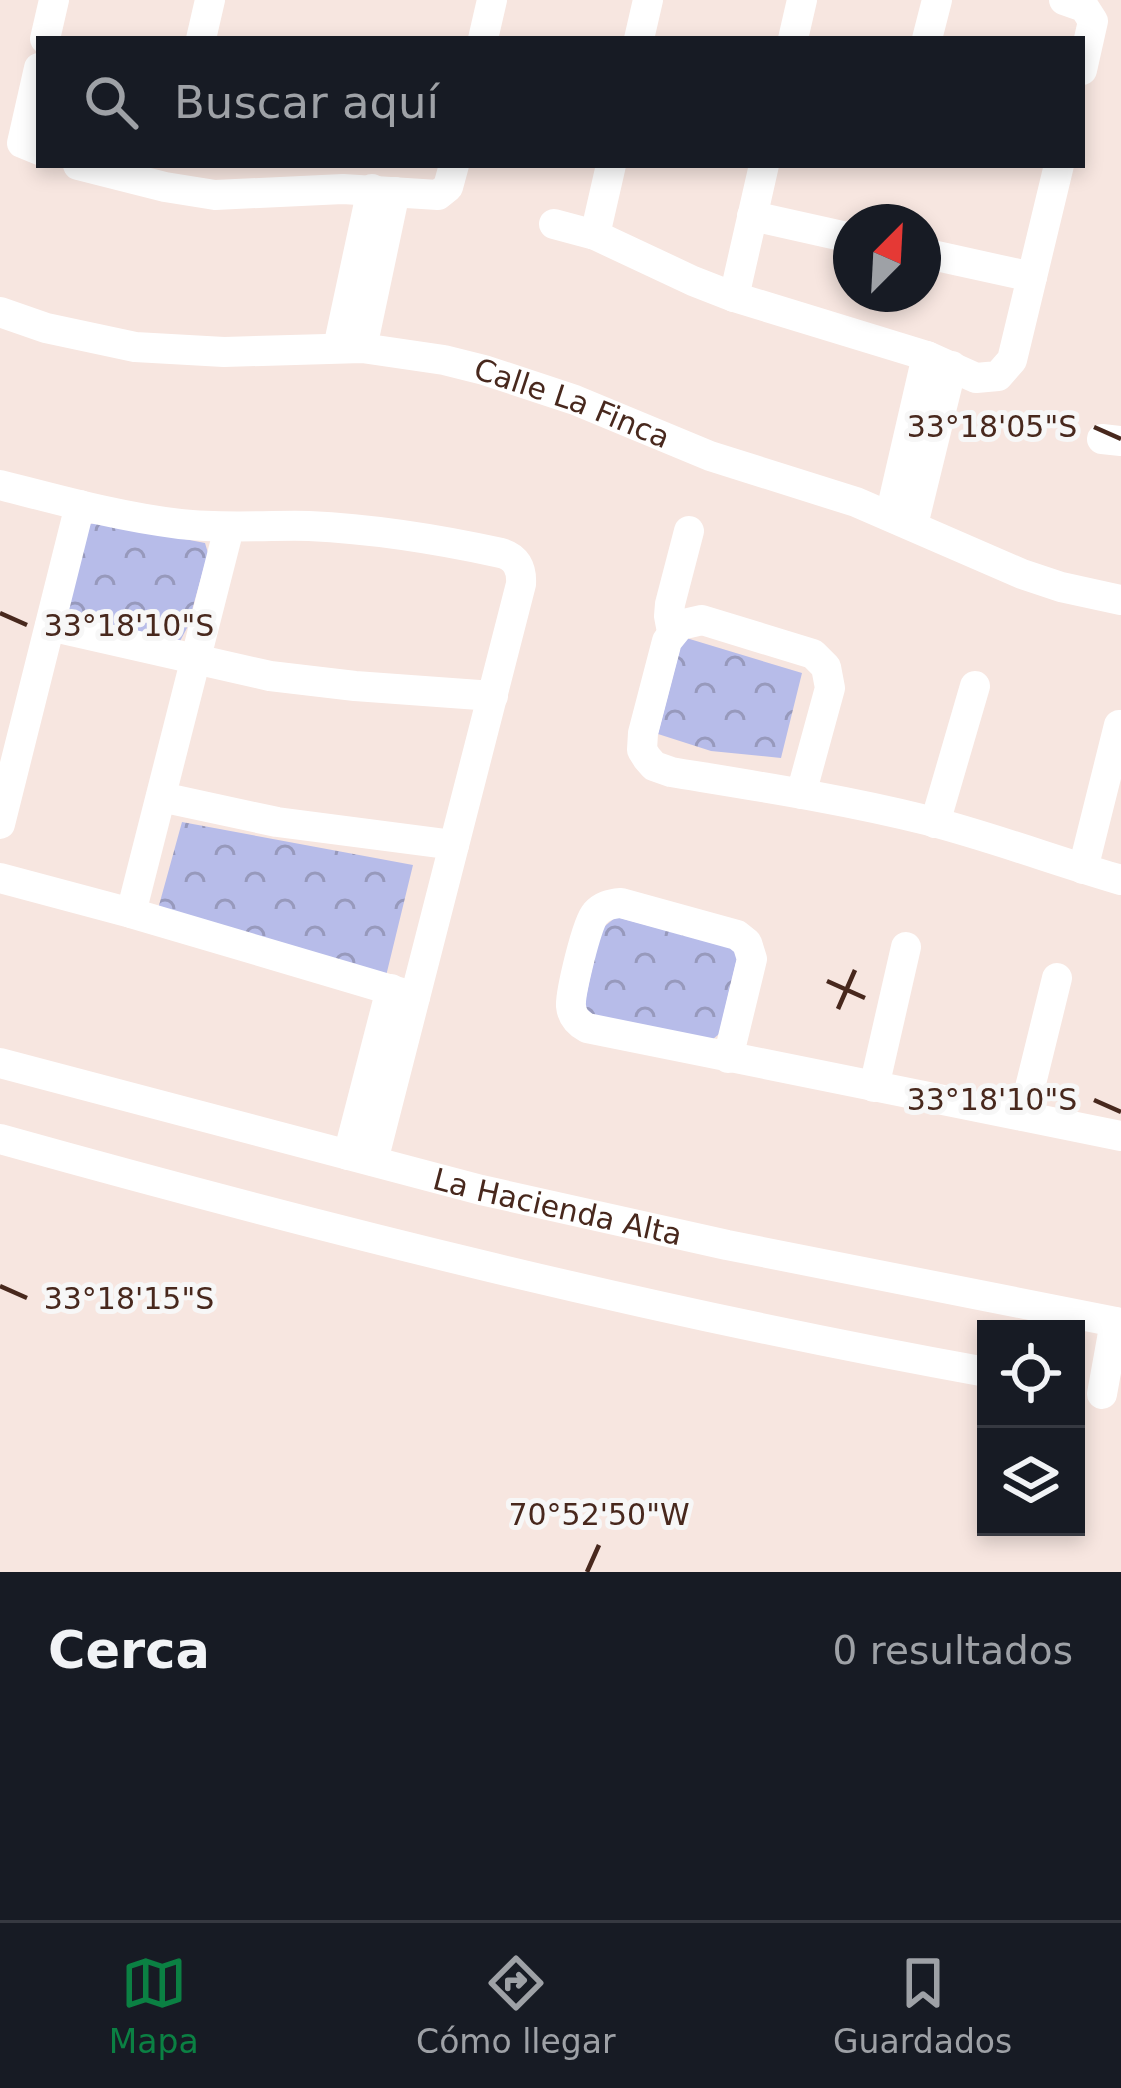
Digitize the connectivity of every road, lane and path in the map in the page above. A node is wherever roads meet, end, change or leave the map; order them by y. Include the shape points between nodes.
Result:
1 (54, 0) edge
2 (210, 0) edge
3 (492, 0) edge
4 (648, 0) edge
5 (802, 0) edge
6 (937, 0) edge
7 (1064, 0) edge
8 (47, 36) edge
9 (201, 36) edge
10 (484, 36) edge
11 (640, 36) edge
12 (794, 36) edge
13 (928, 36) edge
14 (1085, 57) edge
15 (36, 81) edge
16 (36, 149) edge
17 (103, 168) edge
18 (453, 168) edge
19 (610, 168) edge
20 (763, 168) edge
21 (1058, 168) edge
22 (168, 176) edge
23 (383, 190) junction
24 (752, 217) junction
25 (554, 224) dead end
26 (833, 234) edge
27 (595, 235) junction
28 (941, 257) edge
29 (1032, 277) junction
30 (734, 297) junction
31 (0, 312) edge
32 (350, 348) junction
33 (940, 361) junction
34 (0, 485) edge
35 (80, 505) junction
36 (902, 520) junction
37 (229, 528) junction
38 (689, 531) dead end
39 (1121, 600) edge
40 (50, 626) junction
41 (672, 632) junction
42 (196, 659) junction
43 (975, 686) dead end
44 (494, 695) junction
45 (1120, 725) edge
46 (801, 794) junction
47 (161, 797) junction
48 (935, 823) junction
49 (0, 824) edge
50 (454, 845) junction
51 (1083, 869) junction
52 (0, 878) edge
53 (1121, 880) edge
54 (131, 913) junction
55 (907, 947) dead end
56 (1057, 978) dead end
57 (403, 993) junction
58 (728, 1058) junction
59 (0, 1064) edge
60 (874, 1088) junction
61 (1023, 1116) junction
62 (1121, 1136) edge
63 (0, 1139) edge
64 (360, 1158) junction
65 (1118, 1322) edge
66 (977, 1370) edge
67 (1100, 1393) edge

1 - 8 street
2 - 9 street
3 - 10 street
4 - 11 street
5 - 12 street
6 - 13 street
7 - 14 street via 1084,7 1093,21
15 - 16 street via 22,143
17 - 22 street
18 - 23 street via 443,192
19 - 27 street
20 - 24 street
21 - 29 street
22 - 23 street via 215,195
23 - 32 street
24 - 26 street
24 - 30 street
25 - 27 street
27 - 30 street
28 - 29 street
29 - 33 street via 1009,367 984,380
30 - 33 street
31 - 32 street, Calle La Finca via 135,347
32 - 36 street, Calle La Finca via 444,360 530,384 710,457
33 - 36 street
34 - 35 street
35 - 37 street
35 - 40 street
36 - 39 street, Calle La Finca via 1022,574
37 - 42 street
37 - 44 street via 359,529 508,555 521,584
38 - 41 street via 670,604
40 - 42 street
40 - 49 street
41 - 46 street via 643,734 646,758 671,772
41 - 46 street via 702,620 820,659 830,688
42 - 44 street via 312,682
42 - 47 street
43 - 48 street
44 - 50 street
45 - 51 street
46 - 48 street
47 - 50 street
47 - 54 street
48 - 51 street
50 - 57 street
51 - 53 street
52 - 54 street
54 - 57 street
55 - 60 street
56 - 61 street
57 - 64 street
58 - 58 street via 576,1020 570,1004 595,913 621,903 747,943 752,959
58 - 60 street
59 - 64 street, La Hacienda Alta
60 - 61 street
61 - 62 street
63 - 66 street via 560,1284
64 - 65 street, La Hacienda Alta via 727,1245
65 - 67 street

